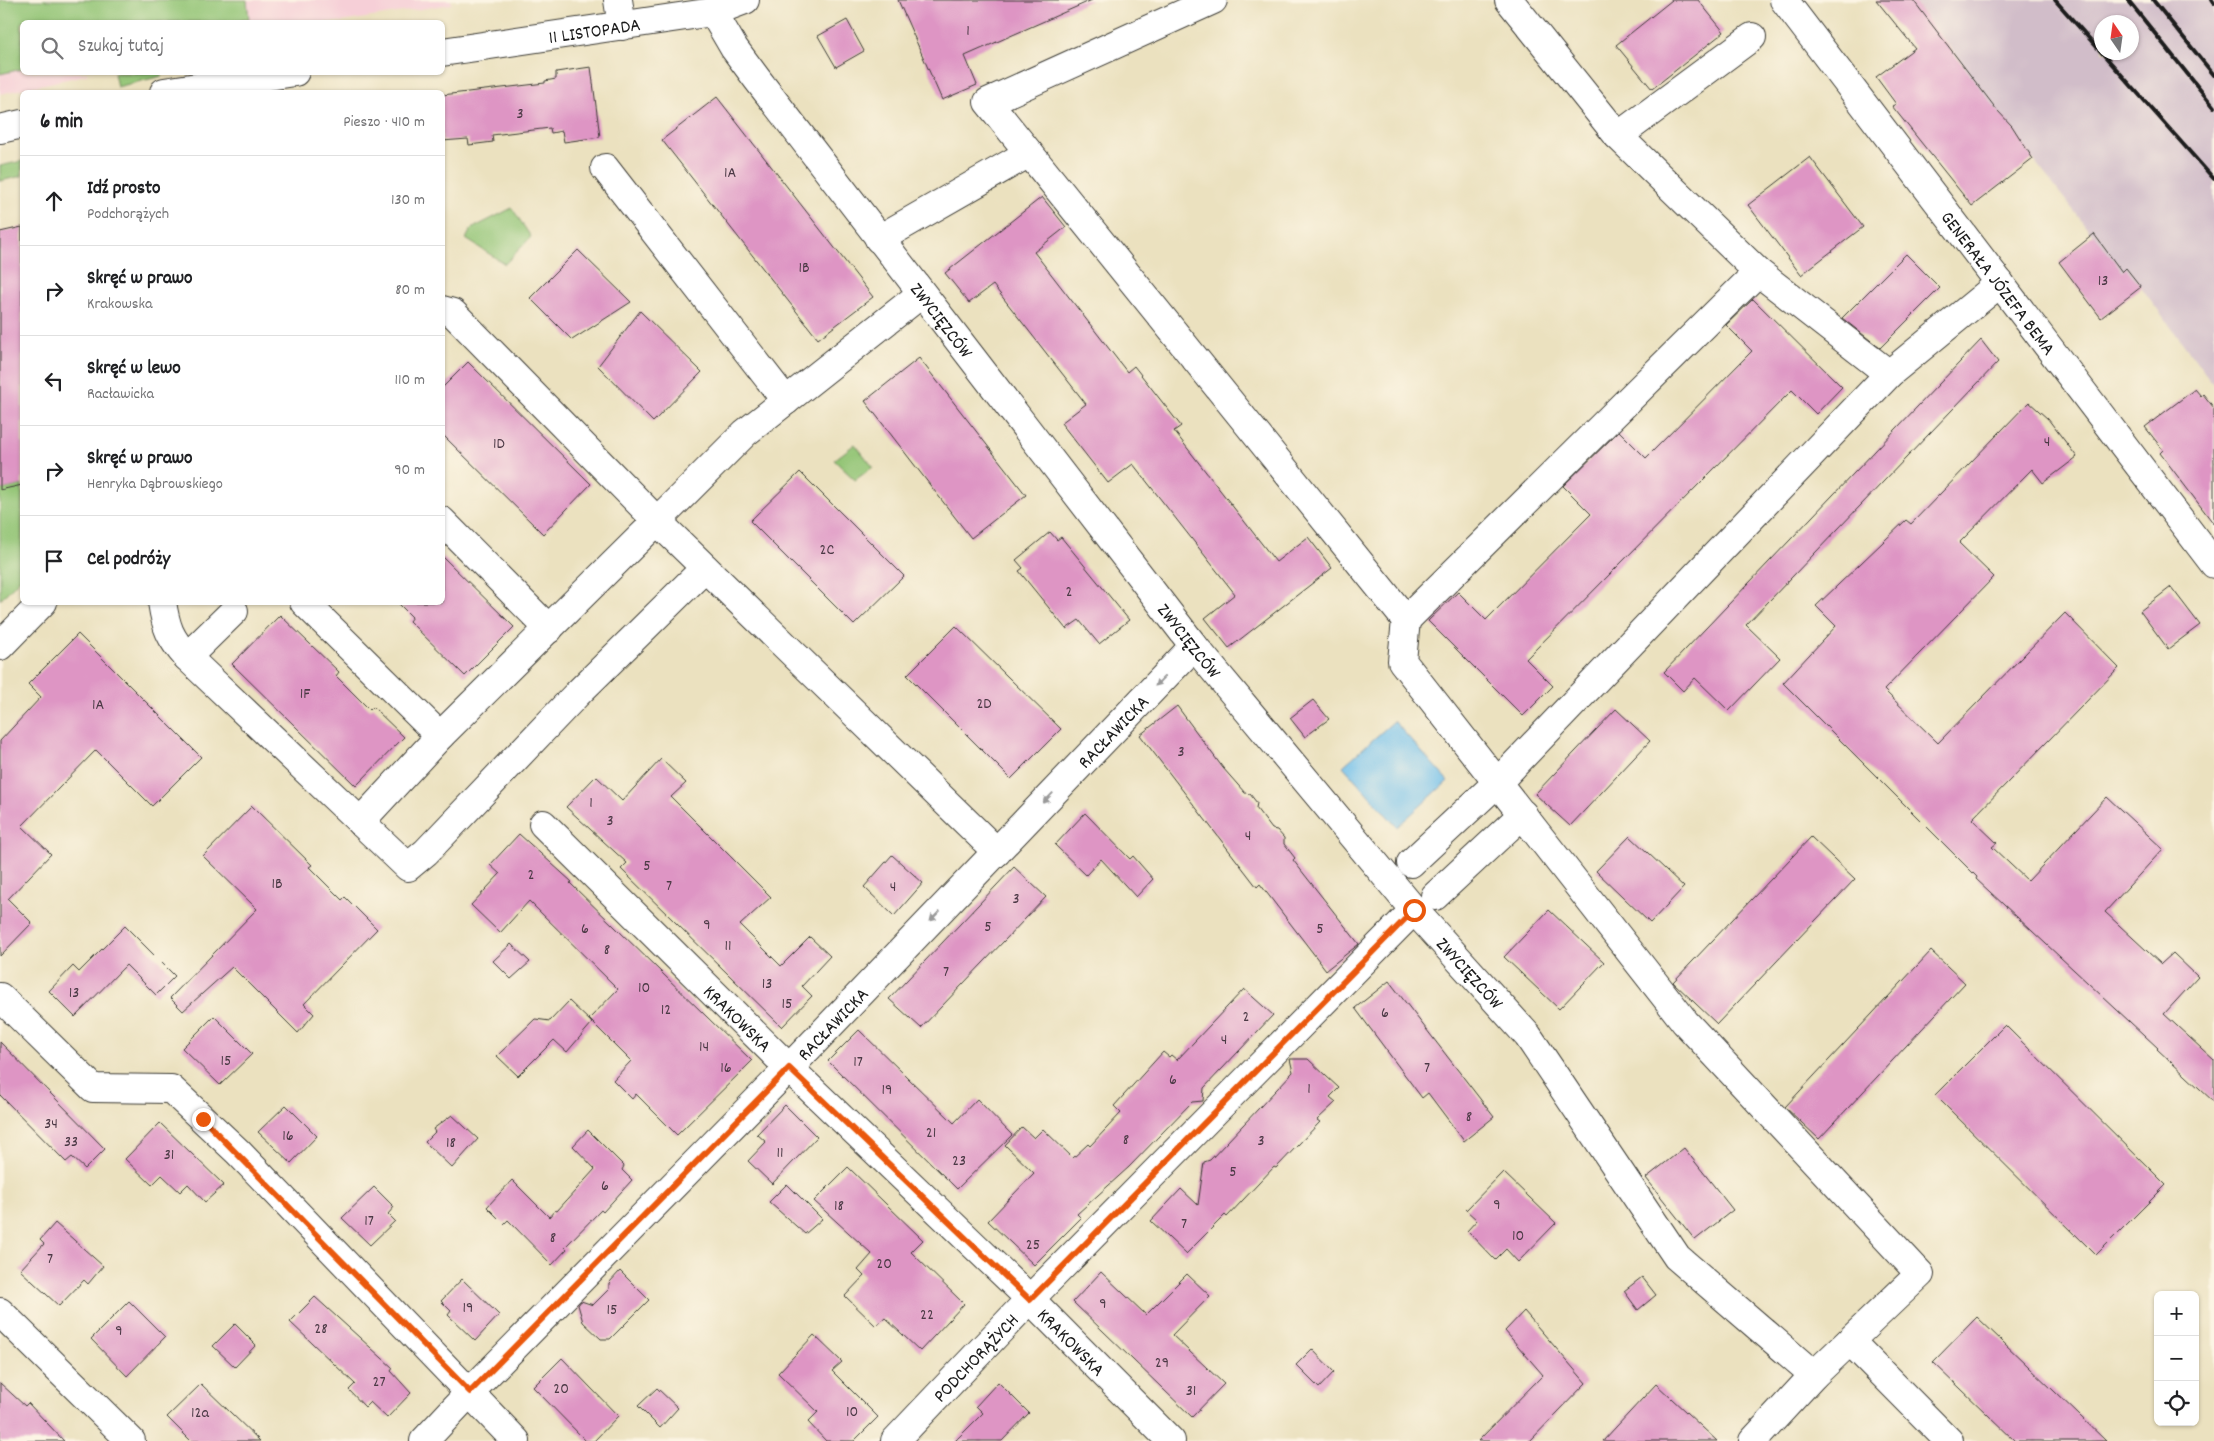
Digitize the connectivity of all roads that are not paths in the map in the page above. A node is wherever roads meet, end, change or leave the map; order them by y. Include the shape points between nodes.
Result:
1 (745, 0) edge
2 (1213, 0) edge
3 (1509, 0) edge
4 (1784, 0) edge
5 (713, 12) junction
6 (620, 13) edge
7 (1752, 37) dead end
8 (445, 51) edge
9 (280, 75) edge
10 (212, 89) edge
11 (196, 90) edge
12 (20, 124) edge
13 (0, 129) edge
14 (1618, 136) junction
15 (1029, 153) junction
16 (605, 168) dead end
17 (879, 240) junction
18 (1758, 272) junction
19 (2000, 283) junction
20 (921, 294) junction
21 (445, 311) edge
22 (1889, 374) junction
23 (786, 401) junction
24 (658, 521) junction
25 (445, 524) edge
26 (2214, 564) edge
27 (705, 568) junction
28 (40, 605) edge
29 (163, 605) edge
30 (307, 605) edge
31 (234, 611) dead end
32 (1406, 620) junction
33 (548, 629) junction
34 (0, 646) edge
35 (1194, 646) junction
36 (187, 657) junction
37 (440, 736) junction
38 (1498, 782) junction
39 (1523, 814) junction
40 (360, 822) junction
41 (543, 824) dead end
42 (996, 852) junction
43 (1411, 863) dead end
44 (1425, 903) junction
45 (0, 997) edge
46 (789, 1068) junction
47 (1030, 1300) junction
48 (0, 1312) edge
49 (1850, 1341) junction
50 (1814, 1375) junction
51 (470, 1392) junction
52 (131, 1441) edge
53 (424, 1441) edge
54 (516, 1441) edge
55 (895, 1441) edge
56 (1171, 1441) edge
57 (1753, 1441) edge
58 (1949, 1441) edge

1 - 5 street, 11 LISTOPADA
2 - 15 street via 988,102
3 - 14 street
4 - 19 street, GENERAŁA JÓZEFA BEMA
5 - 6 street, 11 LISTOPADA
5 - 17 street, ZWYCIĘZCÓW via 744,63
6 - 8 street, 11 LISTOPADA
7 - 14 street
9 - 10 street
10 - 11 street
12 - 13 street
14 - 18 street
15 - 17 street
15 - 32 street
16 - 23 street
17 - 20 street, ZWYCIĘZCÓW
18 - 22 street
18 - 32 street
19 - 22 street
19 - 26 street, GENERAŁA JÓZEFA BEMA
20 - 23 street
20 - 35 street, ZWYCIĘZCÓW
21 - 24 street via 453,313
22 - 38 street
23 - 24 street via 745,433
24 - 27 street
24 - 33 street
25 - 33 street
27 - 40 street via 408,867
27 - 42 street
28 - 34 street
29 - 36 street via 167,630
30 - 37 street
31 - 36 street
32 - 38 street via 1402,661
33 - 37 street
35 -> 42 street, RACŁAWICKA
35 - 44 street, ZWYCIĘZCÓW
36 - 40 street
37 - 40 street
38 - 39 street
38 - 43 street
39 - 44 street, PODCHORĄŻYCH
39 - 49 street via 1685,1022 1920,1274
41 - 46 street, KRAKOWSKA
42 -> 46 street, RACŁAWICKA
44 - 47 street, PODCHORĄŻYCH
44 - 50 street, ZWYCIĘZCÓW via 1528,1036 1677,1257
45 - 51 street via 93,1088 171,1089 238,1152
46 - 47 street, KRAKOWSKA
46 - 51 street, RACŁAWICKA
47 - 55 street, PODCHORĄŻYCH
47 - 56 street, KRAKOWSKA
48 - 52 street
49 - 50 street
49 - 58 street
50 - 57 street
51 - 53 street, RACŁAWICKA
51 - 54 street

